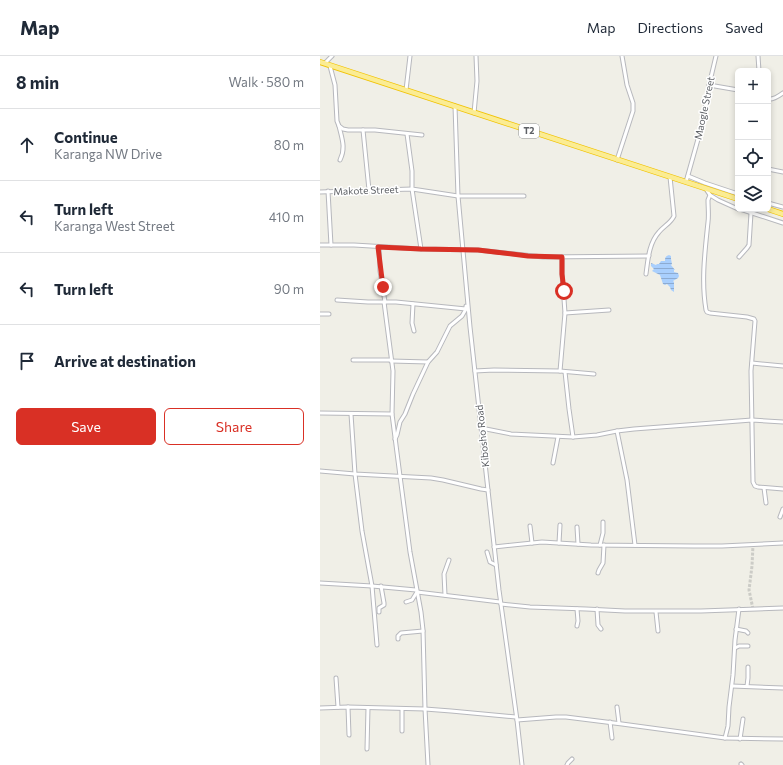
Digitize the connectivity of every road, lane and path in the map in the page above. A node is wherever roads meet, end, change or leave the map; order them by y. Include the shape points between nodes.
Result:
1 (332, 56) edge
2 (410, 56) edge
3 (476, 56) edge
4 (622, 56) edge
5 (716, 56) edge
6 (758, 56) edge
7 (325, 64) edge
8 (759, 68) edge
9 (709, 85) junction
10 (735, 89) edge
11 (406, 90) junction
12 (783, 93) edge
13 (771, 98) edge
14 (455, 106) junction
15 (474, 113) junction
16 (339, 126) junction
17 (362, 130) junction
18 (407, 134) junction
19 (422, 135) dead end
20 (340, 160) dead end
21 (617, 160) junction
22 (771, 170) edge
23 (783, 172) edge
24 (688, 176) junction
25 (670, 177) junction
26 (686, 182) junction
27 (412, 189) junction
28 (706, 189) junction
29 (369, 190) junction
30 (328, 191) junction
31 (320, 192) edge
32 (735, 193) edge
33 (710, 195) junction
34 (458, 196) junction
35 (524, 196) dead end
36 (735, 198) edge
37 (771, 204) edge
38 (735, 207) edge
39 (783, 207) edge
40 (771, 210) edge
41 (748, 212) edge
42 (751, 213) junction
43 (783, 214) edge
44 (783, 223) edge
45 (320, 245) edge
46 (332, 245) junction
47 (378, 247) junction
48 (421, 249) junction
49 (463, 250) junction
50 (649, 256) junction
51 (562, 257) junction
52 (739, 257) dead end
53 (646, 274) dead end
54 (466, 284) junction
55 (337, 300) dead end
56 (384, 302) junction
57 (413, 304) junction
58 (466, 309) junction
59 (609, 310) dead end
60 (564, 313) junction
61 (320, 314) edge
62 (329, 314) dead end
63 (414, 331) dead end
64 (353, 360) dead end
65 (391, 360) junction
66 (428, 362) junction
67 (752, 363) junction
68 (783, 366) edge
69 (475, 371) junction
70 (560, 372) junction
71 (565, 372) junction
72 (594, 374) dead end
73 (320, 413) edge
74 (351, 414) junction
75 (392, 414) junction
76 (752, 420) junction
77 (783, 422) edge
78 (481, 428) junction
79 (617, 431) junction
80 (558, 437) junction
81 (573, 437) junction
82 (395, 439) junction
83 (554, 463) dead end
84 (320, 471) edge
85 (355, 474) junction
86 (400, 476) junction
87 (764, 488) junction
88 (783, 489) edge
89 (488, 490) junction
90 (766, 503) dead end
91 (783, 509) edge
92 (780, 517) dead end
93 (603, 522) dead end
94 (560, 525) dead end
95 (530, 526) dead end
96 (577, 527) dead end
97 (532, 543) junction
98 (559, 543) junction
99 (783, 543) edge
100 (578, 544) junction
101 (602, 545) junction
102 (635, 545) junction
103 (494, 547) junction
104 (486, 552) dead end
105 (449, 560) dead end
106 (496, 565) junction
107 (598, 573) dead end
108 (320, 583) edge
109 (372, 586) junction
110 (381, 586) junction
111 (417, 591) junction
112 (445, 595) junction
113 (406, 602) dead end
114 (500, 603) junction
115 (783, 608) edge
116 (577, 609) junction
117 (739, 609) junction
118 (597, 610) junction
119 (379, 612) dead end
120 (656, 612) junction
121 (577, 626) dead end
122 (601, 629) dead end
123 (736, 630) junction
124 (423, 631) junction
125 (658, 631) dead end
126 (748, 633) dead end
127 (398, 639) dead end
128 (377, 645) dead end
129 (748, 646) dead end
130 (734, 649) junction
131 (748, 667) dead end
132 (336, 678) dead end
133 (732, 686) junction
134 (748, 686) junction
135 (783, 688) edge
136 (338, 707) junction
137 (348, 707) junction
138 (617, 707) dead end
139 (320, 708) edge
140 (368, 708) junction
141 (402, 709) junction
142 (425, 709) junction
143 (516, 718) junction
144 (743, 719) dead end
145 (610, 722) junction
146 (619, 723) junction
147 (402, 731) dead end
148 (349, 735) dead end
149 (612, 738) dead end
150 (725, 738) junction
151 (740, 739) junction
152 (783, 739) edge
153 (367, 749) dead end
154 (572, 759) dead end
155 (428, 765) edge
156 (522, 765) edge
157 (567, 765) edge

1 - 7 street
2 - 11 street
3 - 15 street
4 - 21 street via 633,111
5 - 9 street, Maogle Street
6 - 8 street
7 - 11 highway, T2
7 - 16 street via 335,85
9 - 10 street
9 - 24 street, Maogle Street via 702,125
11 - 14 highway, T2
12 - 13 street
14 - 15 highway, T2
14 - 34 street, Kibosho Road
15 - 21 highway, T2
16 - 17 street via 348,130
16 - 20 street via 344,149
17 - 18 street
17 - 29 street
18 - 19 street
18 - 27 street
21 - 25 highway, T2
22 - 23 street
24 - 26 street, Maogle Street
24 - 32 street
25 - 26 highway, T2
25 - 50 street via 674,216 655,237
26 - 28 highway, T2
27 - 29 street, Makote Street
27 - 34 street, Makote Street
27 - 48 street, Makote Street
28 - 33 street
28 - 36 highway, T2
29 - 30 street, Makote Street
30 - 31 street, Makote Street
30 - 46 street
33 - 38 street
33 - 67 street via 704,257 706,310 710,313 747,316 754,319
34 - 35 street, Makote Street
34 - 49 street, Kibosho Road
37 - 39 street
40 - 43 highway
41 - 42 street
42 - 44 street
42 - 52 street via 749,245
45 - 46 street
46 - 47 street
47 - 48 street
47 - 56 street
48 - 49 street
49 - 51 street
49 - 54 street, Kibosho Road
50 - 51 street
50 - 53 street
51 - 60 street
54 - 58 street
54 - 69 street, Kibosho Road
55 - 56 street
56 - 57 street
56 - 65 street
57 - 58 street
57 - 63 street
58 - 66 street via 450,326 437,352
59 - 60 street
60 - 70 street
61 - 62 street
64 - 65 street
65 - 66 street
65 - 75 street
66 - 82 street via 400,422
67 - 68 street
67 - 76 street
69 - 70 street
69 - 78 street, Kibosho Road
70 - 71 street
71 - 72 street
71 - 81 street
73 - 74 street
74 - 75 street
74 - 85 street
75 - 82 street
76 - 77 street
76 - 79 street
76 - 87 street via 753,482 755,486
78 - 80 street via 511,434
78 - 89 street, Kibosho Road
79 - 81 street
79 - 102 street via 627,480
80 - 81 street
80 - 83 street
82 - 86 street
84 - 85 street
85 - 86 street
85 - 109 street
86 - 89 street via 443,480
86 - 111 street
87 - 88 street
87 - 90 street
89 - 103 street, Kibosho Road
91 - 92 street
93 - 101 street
94 - 98 street
95 - 97 street
96 - 100 street
97 - 98 street
97 - 103 street
98 - 100 street
99 - 102 street via 722,546
100 - 101 street
101 - 102 street
101 - 107 street via 604,563
103 - 106 street, Kibosho Road
104 - 106 street via 490,562
105 - 112 street via 444,574
106 - 114 street, Kibosho Road
108 - 109 street
109 - 110 street
109 - 128 street
110 - 111 street
110 - 119 street via 384,605 379,607
111 - 112 street
111 - 113 street via 412,600
111 - 124 street
112 - 114 street
114 - 116 street
114 - 143 street, Kibosho Road
115 - 117 street
116 - 118 street
116 - 121 street
117 - 120 street
117 - 123 street
118 - 120 street
118 - 122 street via 598,625
120 - 125 street
123 - 126 street
123 - 130 street
124 - 127 street via 403,632
124 - 142 street
129 - 130 street
130 - 133 street
131 - 134 street
132 - 136 street
133 - 134 street
133 - 150 street via 728,731
134 - 135 street
136 - 137 street
136 - 139 street
137 - 140 street
137 - 148 street
138 - 146 street
140 - 141 street
140 - 153 street
141 - 142 street
141 - 147 street
142 - 143 street
142 - 155 street
143 - 145 street via 566,717
143 - 156 street, Kibosho Road
144 - 151 street
145 - 146 street
145 - 149 street
146 - 150 street
150 - 151 street
151 - 152 street
154 - 157 street

